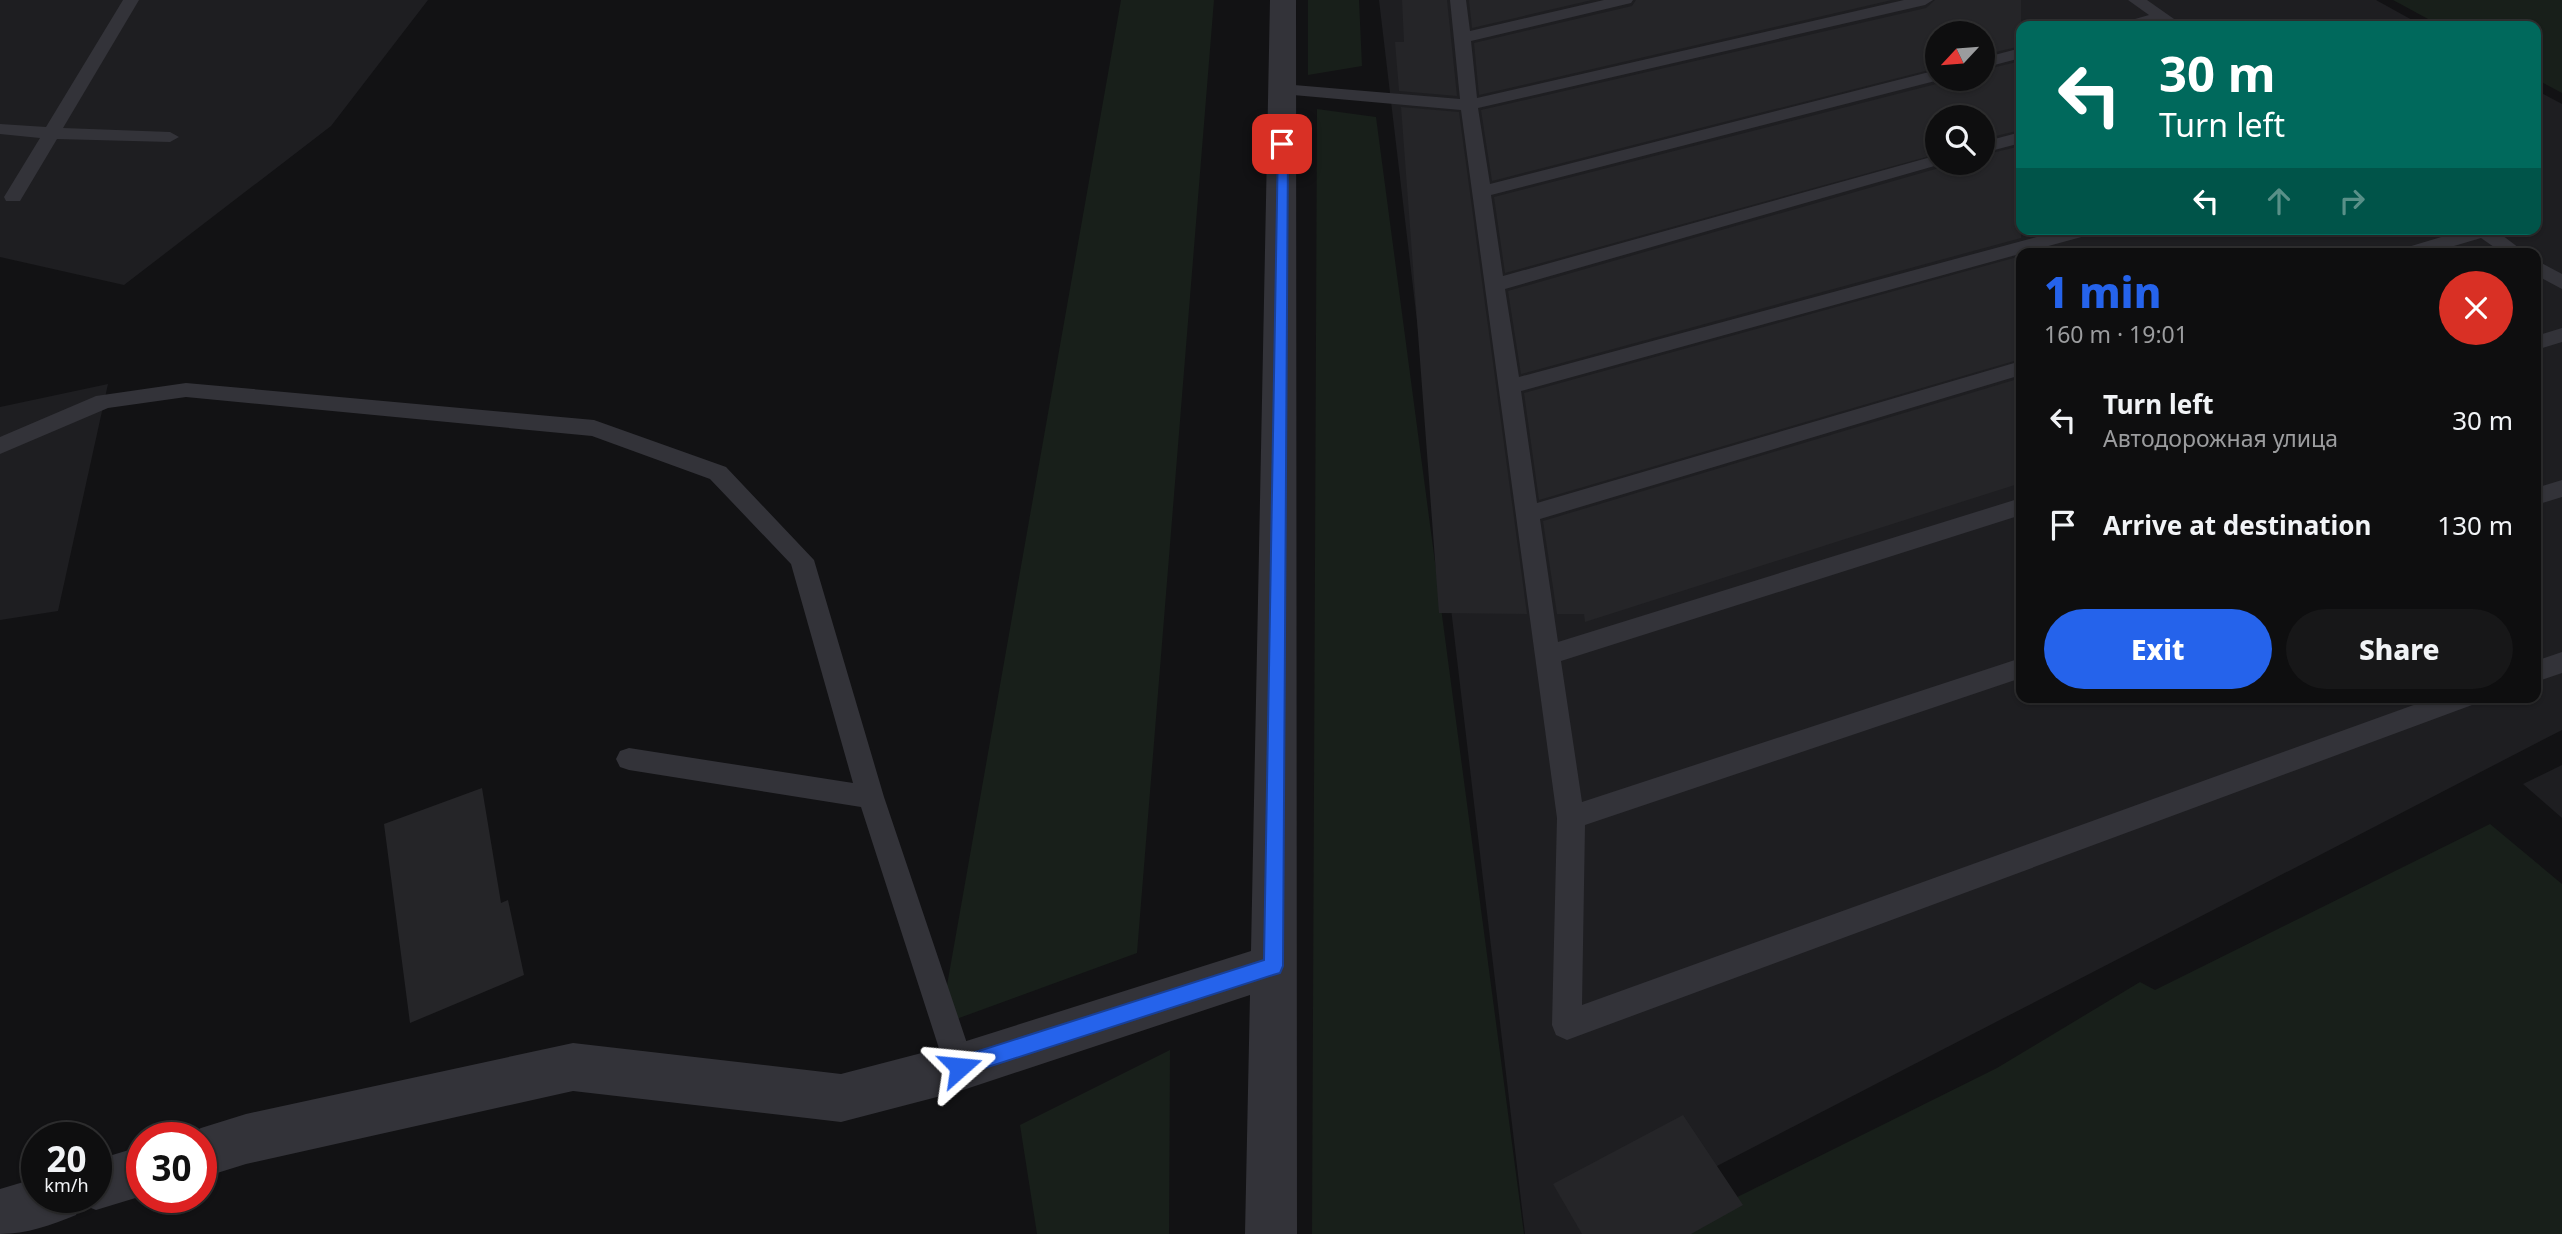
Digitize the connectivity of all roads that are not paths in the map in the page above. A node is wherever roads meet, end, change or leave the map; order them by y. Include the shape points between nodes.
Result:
1 (131, 0) edge
2 (1283, 0) edge
3 (1458, 0) edge
4 (1625, 0) edge
5 (1924, 0) edge
6 (2136, 0) edge
7 (2168, 21) edge
8 (1462, 38) junction
9 (2016, 54) edge
10 (1995, 60) edge
11 (1925, 78) edge
12 (1282, 89) junction
13 (1469, 105) junction
14 (0, 129) edge
15 (50, 133) junction
16 (170, 137) dead end
17 (2016, 138) edge
18 (1995, 145) edge
19 (1925, 164) edge
20 (1482, 192) junction
21 (13, 197) dead end
22 (2067, 235) edge
23 (2466, 235) edge
24 (2489, 235) edge
25 (2019, 248) edge
26 (2424, 248) edge
27 (2508, 248) edge
28 (2016, 249) edge
29 (2541, 269) edge
30 (2562, 283) edge
31 (1495, 285) junction
32 (2562, 335) edge
33 (2541, 341) edge
34 (2016, 369) edge
35 (1510, 387) junction
36 (0, 446) edge
37 (2562, 488) edge
38 (2541, 495) edge
39 (2016, 508) edge
40 (1528, 514) junction
41 (1548, 655) junction
42 (2562, 662) edge
43 (2016, 670) edge
44 (2541, 670) edge
45 (2449, 703) edge
46 (629, 759) dead end
47 (870, 797) junction
48 (1571, 818) junction
49 (1273, 966) junction
50 (960, 1067) junction
51 (217, 1148) edge
52 (21, 1208) edge
53 (0, 1215) edge
54 (1271, 1234) edge

1 - 15 lane
2 - 12 street
3 - 8 lane
4 - 8 lane
5 - 13 lane
6 - 7 lane
8 - 13 lane
9 - 10 lane
11 - 20 lane
12 - 13 lane
12 - 49 street
13 - 20 lane
14 - 15 lane
15 - 16 lane
15 - 21 lane
17 - 18 lane
19 - 31 lane
20 - 31 lane
22 - 25 lane
23 - 26 lane
24 - 27 lane
28 - 35 lane
29 - 30 lane
31 - 35 lane
32 - 33 lane
34 - 40 lane
35 - 40 lane
36 - 47 lane via 104,401 186,390 594,428 718,473 802,560
37 - 38 lane
39 - 41 lane
40 - 41 lane
41 - 48 lane
42 - 44 lane
43 - 48 lane
45 - 48 lane via 1567,1026
46 - 47 lane
47 - 50 lane
49 - 50 street
49 - 54 street
50 - 51 street via 841,1098 573,1067
52 - 53 street

